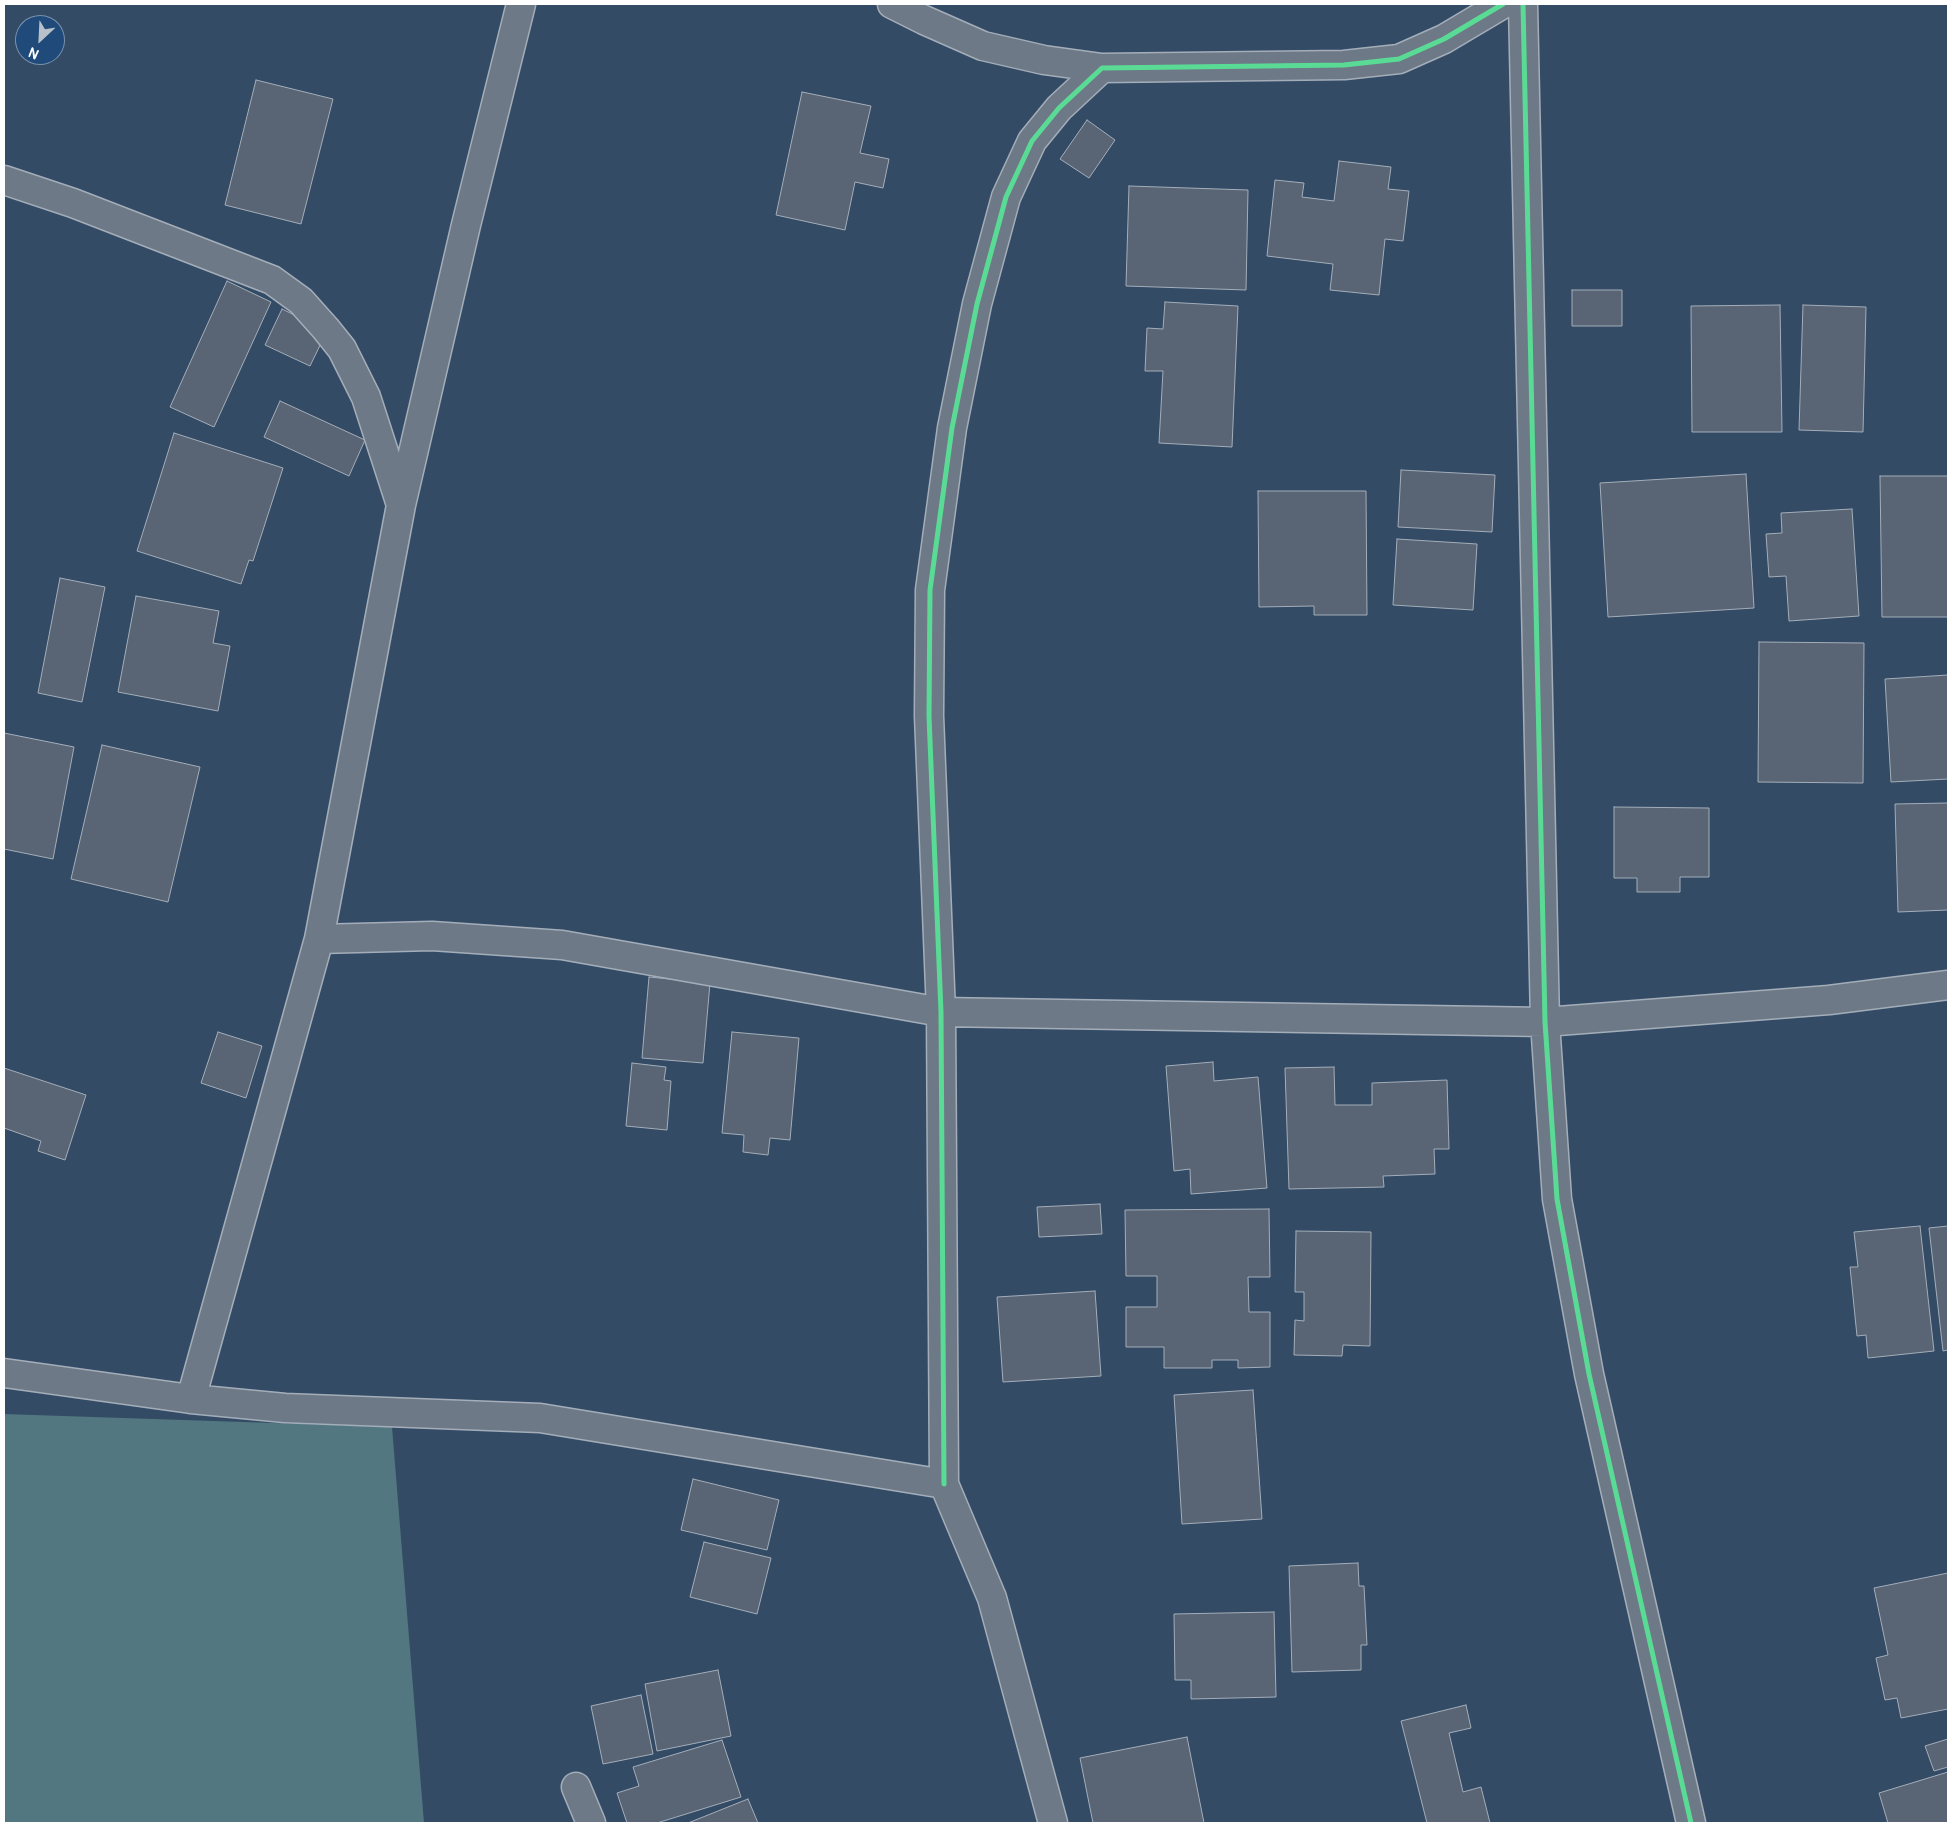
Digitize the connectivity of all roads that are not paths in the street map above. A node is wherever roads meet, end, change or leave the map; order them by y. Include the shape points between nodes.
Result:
1 (521, 4) edge
2 (892, 4) edge
3 (1503, 4) edge
4 (1523, 4) edge
5 (1102, 68) junction
6 (4, 180) edge
7 (401, 505) junction
8 (319, 939) junction
9 (1948, 985) edge
10 (941, 1012) junction
11 (1544, 1022) junction
12 (4, 1373) edge
13 (191, 1399) junction
14 (944, 1484) junction
15 (576, 1786) dead end
16 (591, 1823) edge
17 (1053, 1823) edge
18 (1691, 1823) edge

1 - 7 street
2 - 5 street via 983,46 1044,60
3 - 5 street via 1444,39 1399,59 1344,65
4 - 11 street
5 - 10 street via 1059,108 1032,141 1006,197 977,304 952,428 930,590 929,716
6 - 7 street via 73,203 272,280 301,301 342,349 366,397
7 - 8 street
8 - 10 street via 432,936 562,945
8 - 13 street
9 - 11 street via 1829,1000
10 - 11 street
10 - 14 street
11 - 18 street via 1557,1199 1589,1374
12 - 13 street
13 - 14 street via 285,1408 540,1418
14 - 17 street via 992,1598
15 - 16 street

